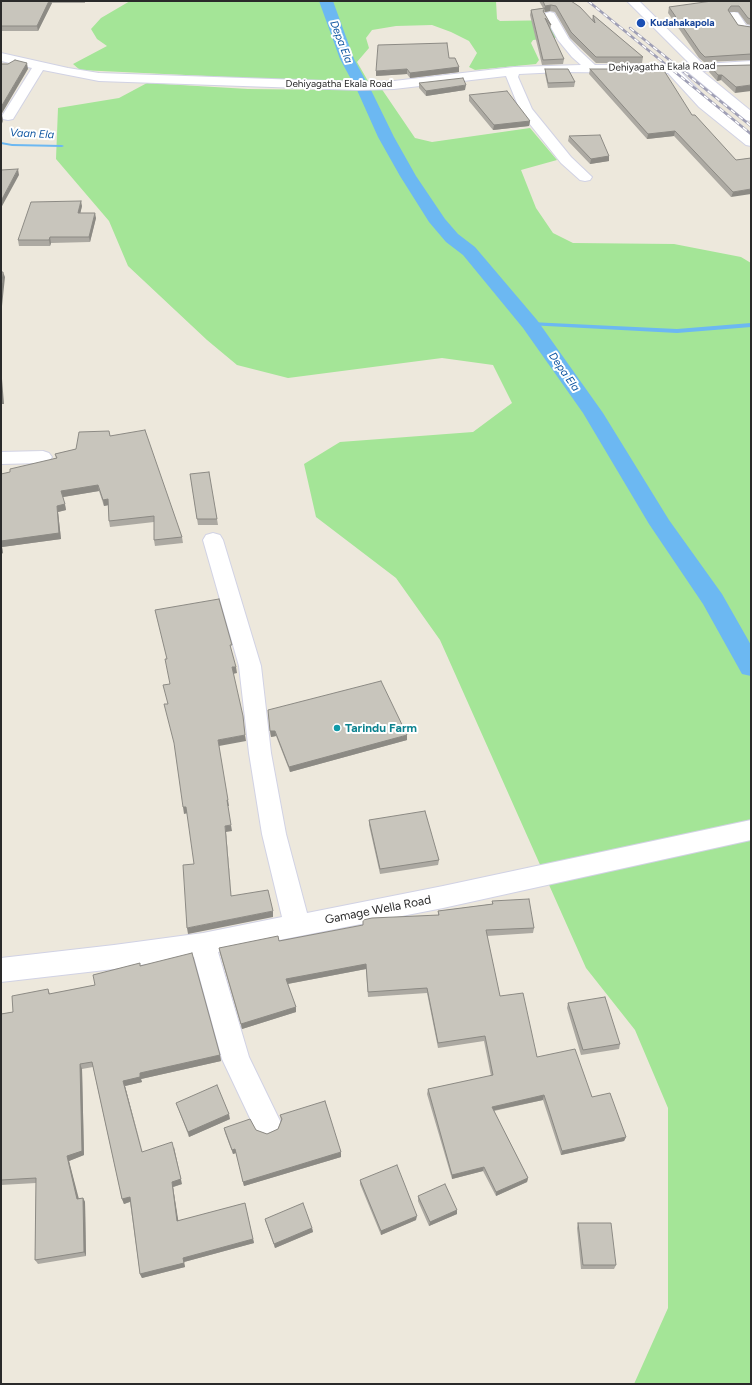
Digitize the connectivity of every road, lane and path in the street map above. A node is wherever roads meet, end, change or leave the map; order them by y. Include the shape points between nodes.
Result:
1 (633, 1) edge
2 (550, 15) dead end
3 (734, 15) dead end
4 (751, 29) edge
5 (1, 57) edge
6 (39, 66) junction
7 (592, 68) junction
8 (696, 68) junction
9 (671, 69) junction
10 (746, 69) edge
11 (514, 71) junction
12 (8, 116) dead end
13 (751, 116) edge
14 (751, 142) edge
15 (585, 177) dead end
16 (43, 457) dead end
17 (1, 458) edge
18 (213, 540) dead end
19 (751, 830) edge
20 (298, 925) junction
21 (204, 944) junction
22 (1, 970) edge
23 (266, 1123) dead end

1 - 8 street
2 - 7 street via 564,40
3 - 4 street via 742,28
5 - 6 street, Dehiyagatha Ekala Road
6 - 11 street, Dehiyagatha Ekala Road via 100,77 358,86 394,85
6 - 12 street
7 - 9 street, Dehiyagatha Ekala Road
7 - 11 street, Dehiyagatha Ekala Road
8 - 9 street, Dehiyagatha Ekala Road
8 - 10 street, Dehiyagatha Ekala Road
8 - 13 street
9 - 14 street via 704,104
11 - 15 street via 512,77 526,110 566,160
16 - 17 street
18 - 20 street via 250,666 260,753 274,834
19 - 20 street, Gamage Wella Road via 443,897
20 - 21 street, Gamage Wella Road
21 - 22 street, Gamage Wella Road
21 - 23 street via 236,1060

